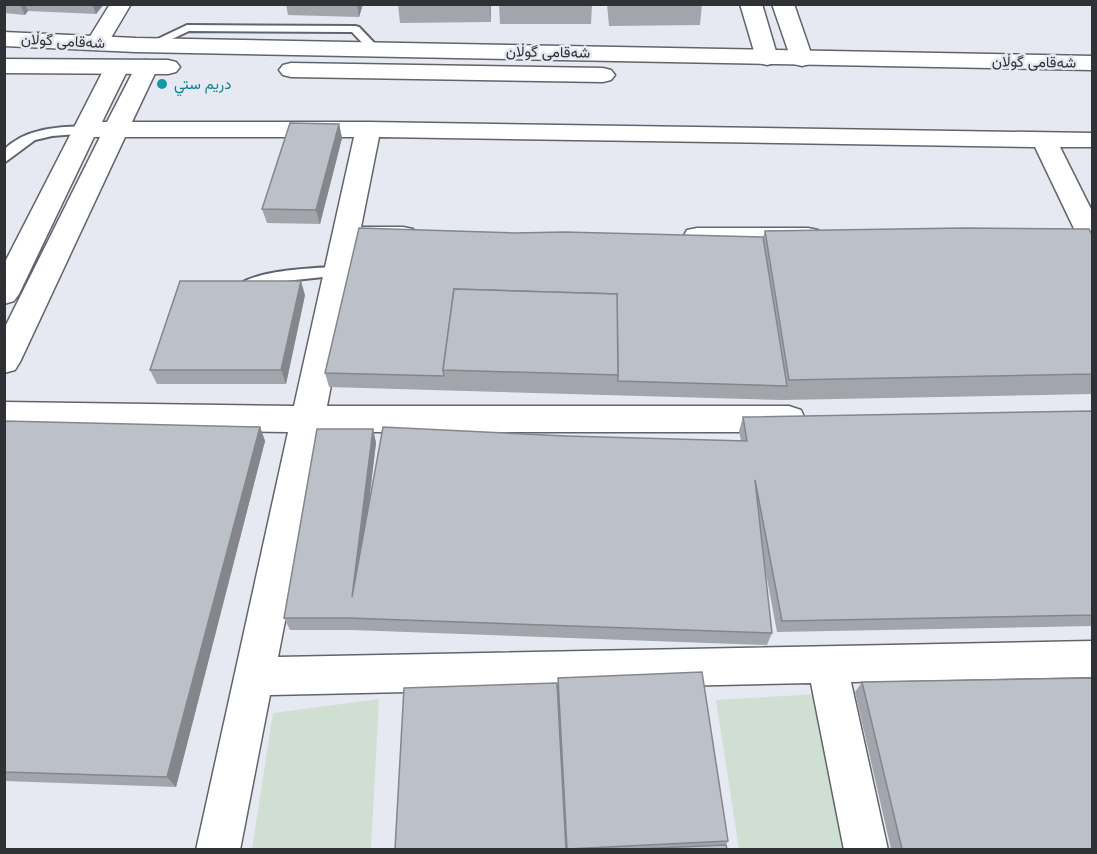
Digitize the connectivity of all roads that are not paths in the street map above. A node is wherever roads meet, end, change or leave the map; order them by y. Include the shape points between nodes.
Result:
1 (121, 4) edge
2 (752, 4) edge
3 (783, 4) edge
4 (4, 39) edge
5 (97, 43) junction
6 (542, 51) junction
7 (148, 56) junction
8 (767, 58) junction
9 (802, 58) junction
10 (1092, 63) edge
11 (4, 66) edge
12 (117, 67) junction
13 (538, 74) junction
14 (1092, 83) edge
15 (86, 129) junction
16 (368, 129) junction
17 (116, 130) junction
18 (1044, 140) junction
19 (1092, 140) edge
20 (4, 159) edge
21 (344, 236) junction
22 (428, 236) edge
23 (677, 237) edge
24 (831, 237) edge
25 (1085, 238) edge
26 (337, 272) junction
27 (237, 292) edge
28 (4, 294) edge
29 (6, 355) edge
30 (4, 415) edge
31 (819, 418) edge
32 (306, 419) junction
33 (1092, 659) edge
34 (827, 665) junction
35 (254, 676) junction
36 (218, 849) edge
37 (866, 849) edge

1 - 5 street
2 - 8 street
3 - 9 street
4 - 5 street, شەقامی گوڵان
5 - 7 street, شەقامی گوڵان
6 - 7 street, شەقامی گوڵان via 373,48
6 - 8 street, شەقامی گوڵان
6 - 13 street via 550,57 550,65
7 - 12 street, شەقامی گوڵان
7 - 13 street, شەقامی گوڵان
7 - 17 street
8 - 9 street, شەقامی گوڵان
9 - 10 street, شەقامی گوڵان
11 - 12 street, شەقامی گوڵان
12 - 15 street
13 - 14 street, شەقامی گوڵان
15 - 17 street
15 - 20 lane via 32,136
15 - 28 street
16 - 17 street
16 - 18 street
16 - 21 street
17 - 29 street
18 - 19 street
18 - 25 street
21 - 22 street
21 - 26 street
23 - 24 street
26 - 27 lane via 264,279
26 - 32 street
30 - 32 street
31 - 32 street
32 - 35 street
33 - 34 street
34 - 35 street
34 - 37 street
35 - 36 street

